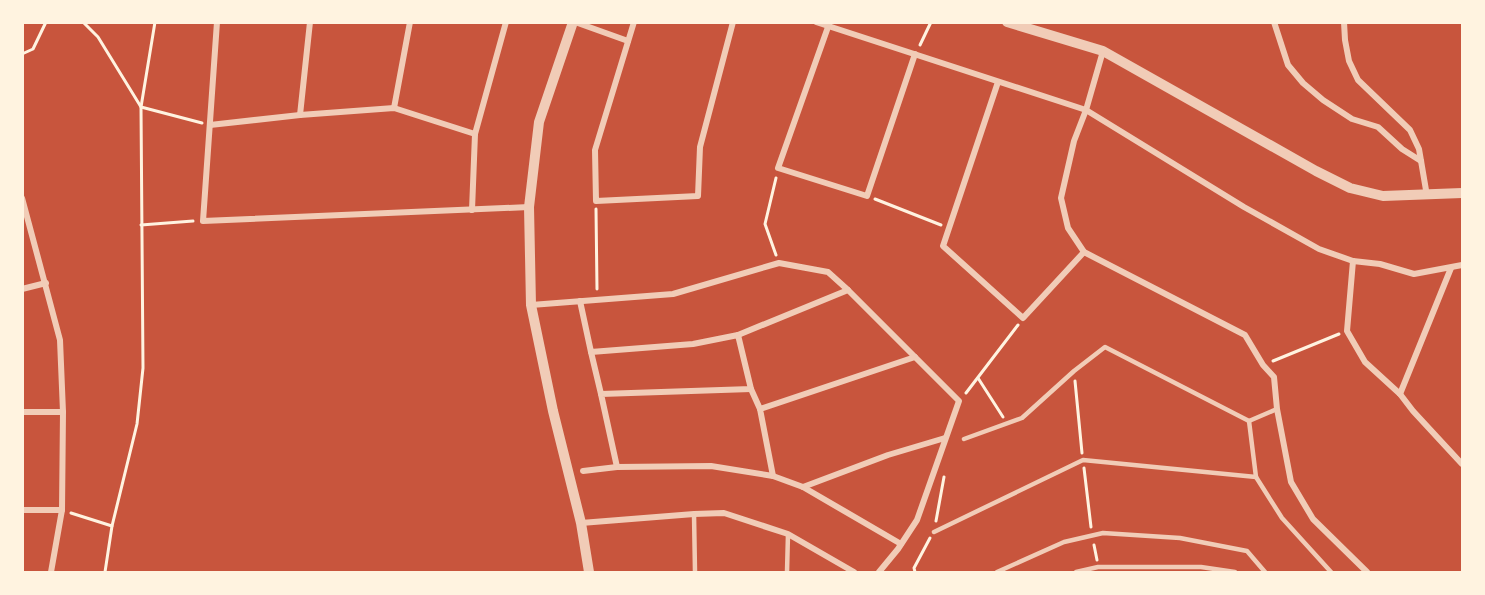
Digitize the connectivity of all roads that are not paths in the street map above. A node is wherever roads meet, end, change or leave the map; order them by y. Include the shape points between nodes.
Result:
1 (217, 22) edge
2 (310, 22) edge
3 (410, 22) edge
4 (506, 22) edge
5 (574, 22) edge
6 (634, 22) edge
7 (733, 22) edge
8 (816, 22) edge
9 (1007, 22) edge
10 (1274, 22) edge
11 (1344, 22) edge
12 (828, 27) junction
13 (628, 41) junction
14 (1103, 51) junction
15 (915, 54) junction
16 (998, 82) junction
17 (394, 108) junction
18 (1086, 110) junction
19 (300, 115) junction
20 (210, 125) junction
21 (475, 134) junction
22 (1421, 161) junction
23 (1462, 193) edge
24 (1427, 196) junction
25 (22, 198) edge
26 (529, 207) junction
27 (472, 210) junction
28 (1084, 252) junction
29 (1353, 261) junction
30 (1462, 265) edge
31 (1451, 268) junction
32 (46, 283) junction
33 (22, 289) edge
34 (848, 290) junction
35 (580, 302) junction
36 (531, 305) junction
37 (738, 335) junction
38 (591, 352) junction
39 (915, 357) junction
40 (751, 389) junction
41 (601, 394) junction
42 (1400, 394) junction
43 (760, 409) junction
44 (1277, 409) junction
45 (22, 412) edge
46 (63, 412) junction
47 (1249, 422) junction
48 (945, 438) junction
49 (964, 439) dead end
50 (1462, 464) edge
51 (617, 467) junction
52 (583, 471) dead end
53 (773, 476) junction
54 (1256, 477) junction
55 (803, 487) junction
56 (22, 510) edge
57 (62, 510) junction
58 (694, 514) junction
59 (580, 523) junction
60 (934, 532) dead end
61 (788, 534) junction
62 (901, 544) junction
63 (51, 573) edge
64 (589, 573) edge
65 (695, 573) edge
66 (787, 573) edge
67 (854, 573) edge
68 (879, 573) edge
69 (997, 573) edge
70 (1076, 573) edge
71 (1235, 573) edge
72 (1265, 573) edge
73 (1331, 573) edge
74 (1367, 573) edge

1 - 20 street
2 - 19 street
3 - 17 street
4 - 21 street
5 - 13 street
5 - 26 street via 539,122
6 - 13 street
7 - 13 street via 700,147 698,196 596,201 595,150
8 - 12 street
9 - 14 street
10 - 22 street via 1288,65 1303,83 1352,119 1378,127
11 - 22 street via 1349,61 1358,80 1410,130
12 - 15 street
12 - 15 street via 778,168 867,196
14 - 18 street
14 - 24 street via 1350,189 1383,196
15 - 16 street
16 - 18 street
16 - 28 street via 943,246 1023,318
17 - 19 street
17 - 21 street
18 - 28 street via 1074,141 1061,198 1068,228
18 - 29 street via 1244,207 1319,249
19 - 20 street
20 - 27 street via 203,221
21 - 27 street
22 - 24 street
23 - 24 street
25 - 32 street
26 - 27 street
26 - 36 street
28 - 44 street via 1245,335 1274,377
29 - 31 street via 1414,274
29 - 42 street via 1347,331 1365,362
30 - 31 street
31 - 42 street
32 - 33 street
32 - 46 street via 60,340
34 - 35 street via 828,272 779,262 673,294
34 - 37 street
34 - 39 street
35 - 36 street
35 - 38 street
36 - 59 street
37 - 38 street via 693,344
37 - 40 street
38 - 41 street
39 - 43 street
39 - 48 street via 959,401
40 - 41 street
40 - 43 street
41 - 51 street
42 - 50 street
43 - 53 street
44 - 47 lane
44 - 74 street via 1291,482 1313,519
45 - 46 street
46 - 57 street
47 - 49 lane via 1105,347 1022,418
47 - 54 lane
48 - 55 street
48 - 62 street via 917,520
51 - 52 street
51 - 53 street via 711,466
53 - 55 street
54 - 60 lane via 1083,460
54 - 73 lane via 1282,518
55 - 62 street
56 - 57 street
57 - 63 street
58 - 59 street
58 - 61 street via 724,513
58 - 65 lane
59 - 64 street
61 - 66 lane
61 - 67 street
62 - 68 street
69 - 72 lane via 1064,542 1103,533 1180,538 1247,551
70 - 71 lane via 1098,567 1201,567

